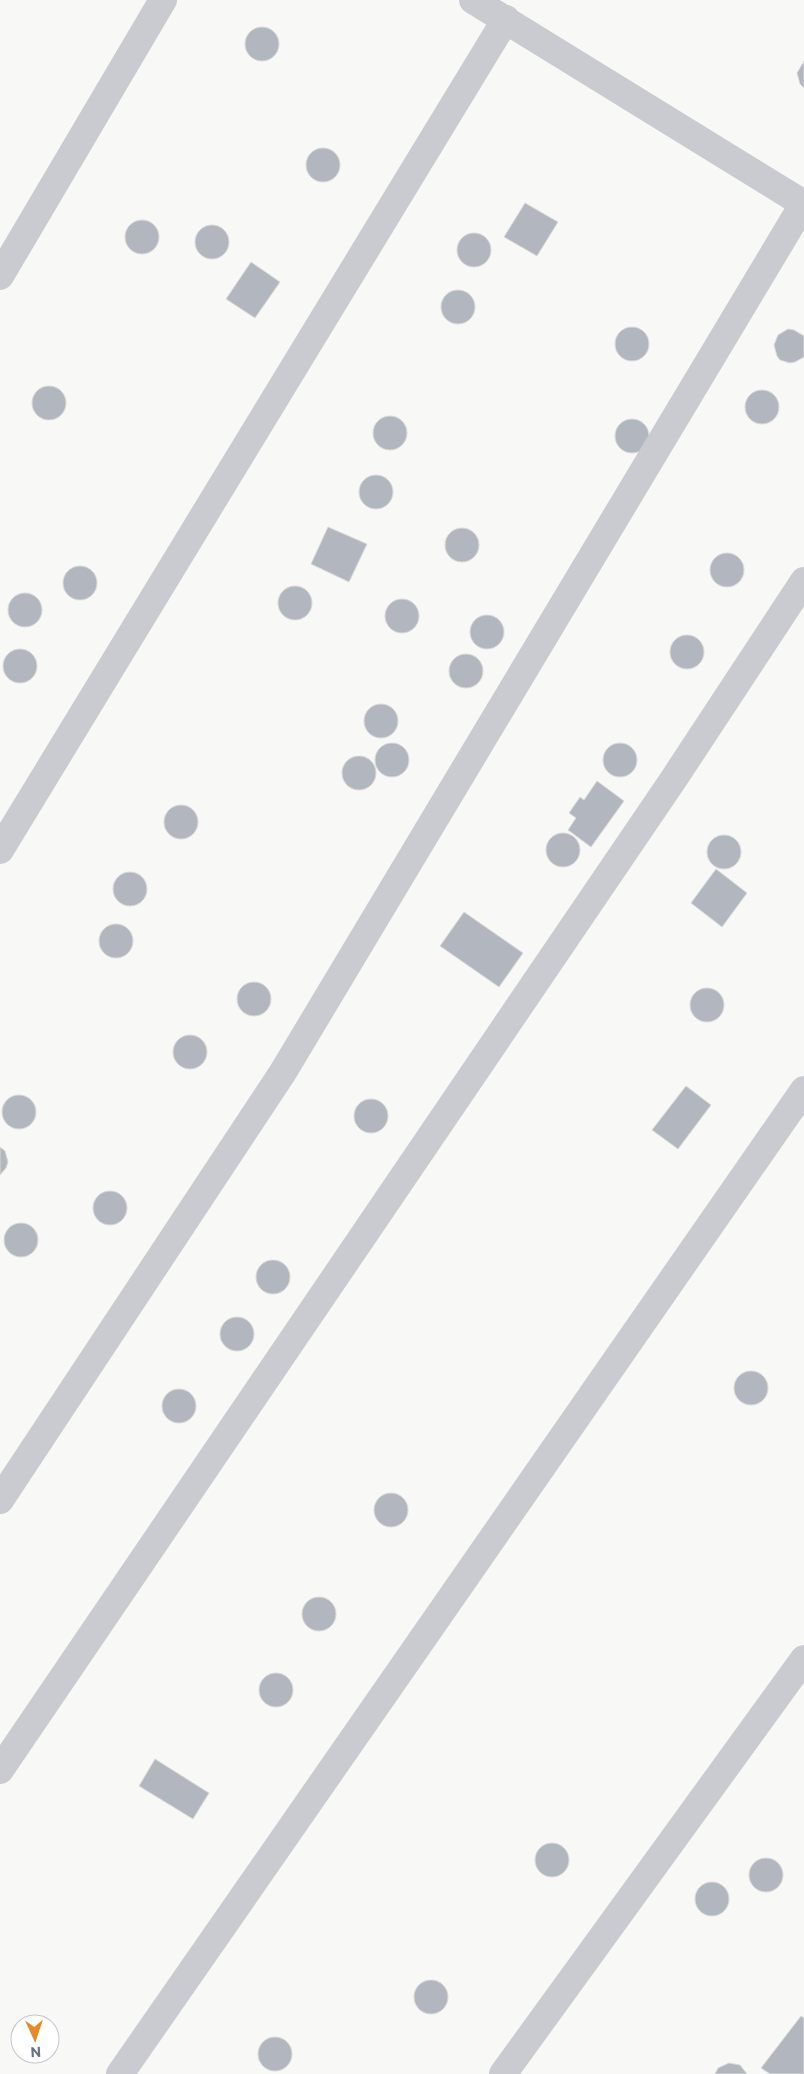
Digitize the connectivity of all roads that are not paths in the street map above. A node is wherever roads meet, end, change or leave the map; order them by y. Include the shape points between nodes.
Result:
1 (163, 0) edge
2 (473, 0) edge
3 (506, 19) junction
4 (804, 204) edge
5 (0, 276) edge
6 (804, 581) edge
7 (0, 850) edge
8 (804, 1090) edge
9 (0, 1500) edge
10 (804, 1659) edge
11 (0, 1770) edge
12 (120, 2074) edge
13 (503, 2074) edge

1 - 5 street
2 - 3 street
3 - 4 street
3 - 7 street
4 - 9 street via 283,1072
6 - 11 street via 673,780
8 - 12 street
10 - 13 street

